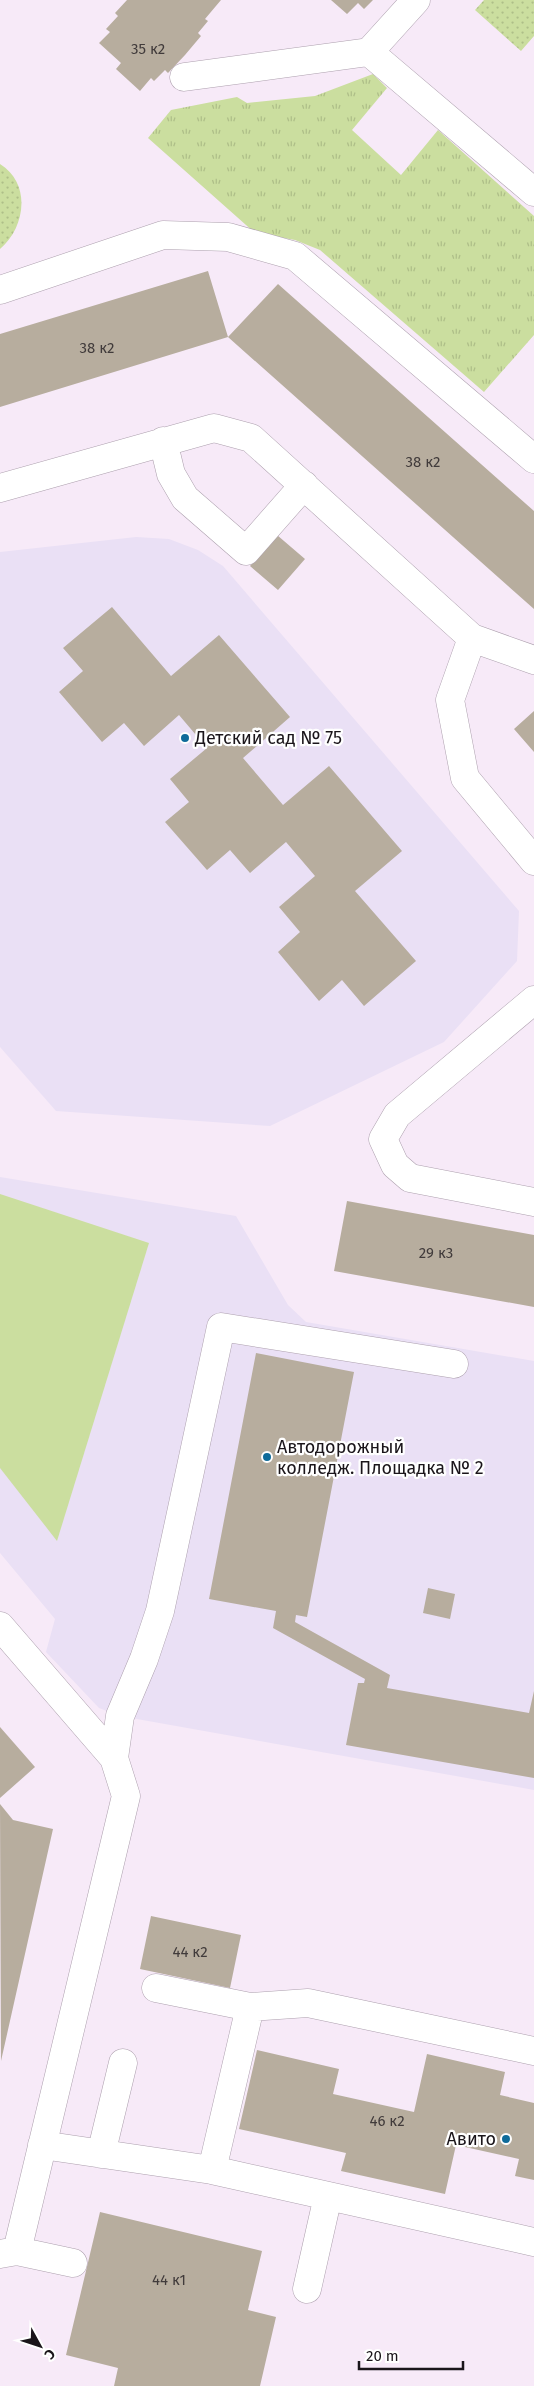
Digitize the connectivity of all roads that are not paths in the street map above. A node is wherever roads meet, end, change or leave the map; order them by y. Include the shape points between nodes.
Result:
1 (416, 0) edge
2 (369, 52) junction
3 (184, 77) dead end
4 (534, 192) edge
5 (0, 290) edge
6 (163, 441) junction
7 (534, 459) edge
8 (304, 485) junction
9 (0, 488) edge
10 (472, 638) junction
11 (534, 660) edge
12 (534, 861) edge
13 (534, 1000) edge
14 (534, 1202) edge
15 (454, 1364) dead end
16 (0, 1626) edge
17 (114, 1758) junction
18 (156, 1988) dead end
19 (250, 2007) junction
20 (534, 2050) edge
21 (123, 2063) dead end
22 (42, 2145) junction
23 (101, 2154) junction
24 (212, 2170) junction
25 (328, 2196) junction
26 (534, 2242) edge
27 (9, 2253) edge
28 (74, 2263) dead end
29 (308, 2289) dead end

1 - 2 lane
2 - 3 lane
2 - 4 lane
5 - 7 lane via 162,235 228,237 295,256
6 - 8 lane via 214,428 252,438
6 - 8 lane via 171,474 185,498 246,551
6 - 9 lane
8 - 10 lane
10 - 11 lane
10 - 12 lane via 450,700 464,778
13 - 14 lane via 397,1115 383,1139 395,1164 410,1178
15 - 17 lane via 221,1327 160,1611 120,1716
16 - 17 lane
17 - 22 lane via 126,1796
18 - 19 lane
19 - 20 lane via 308,2003
19 - 24 lane
21 - 23 lane
22 - 23 lane
22 - 27 lane
23 - 24 lane
24 - 25 lane
25 - 26 lane
25 - 29 lane
27 - 28 lane

